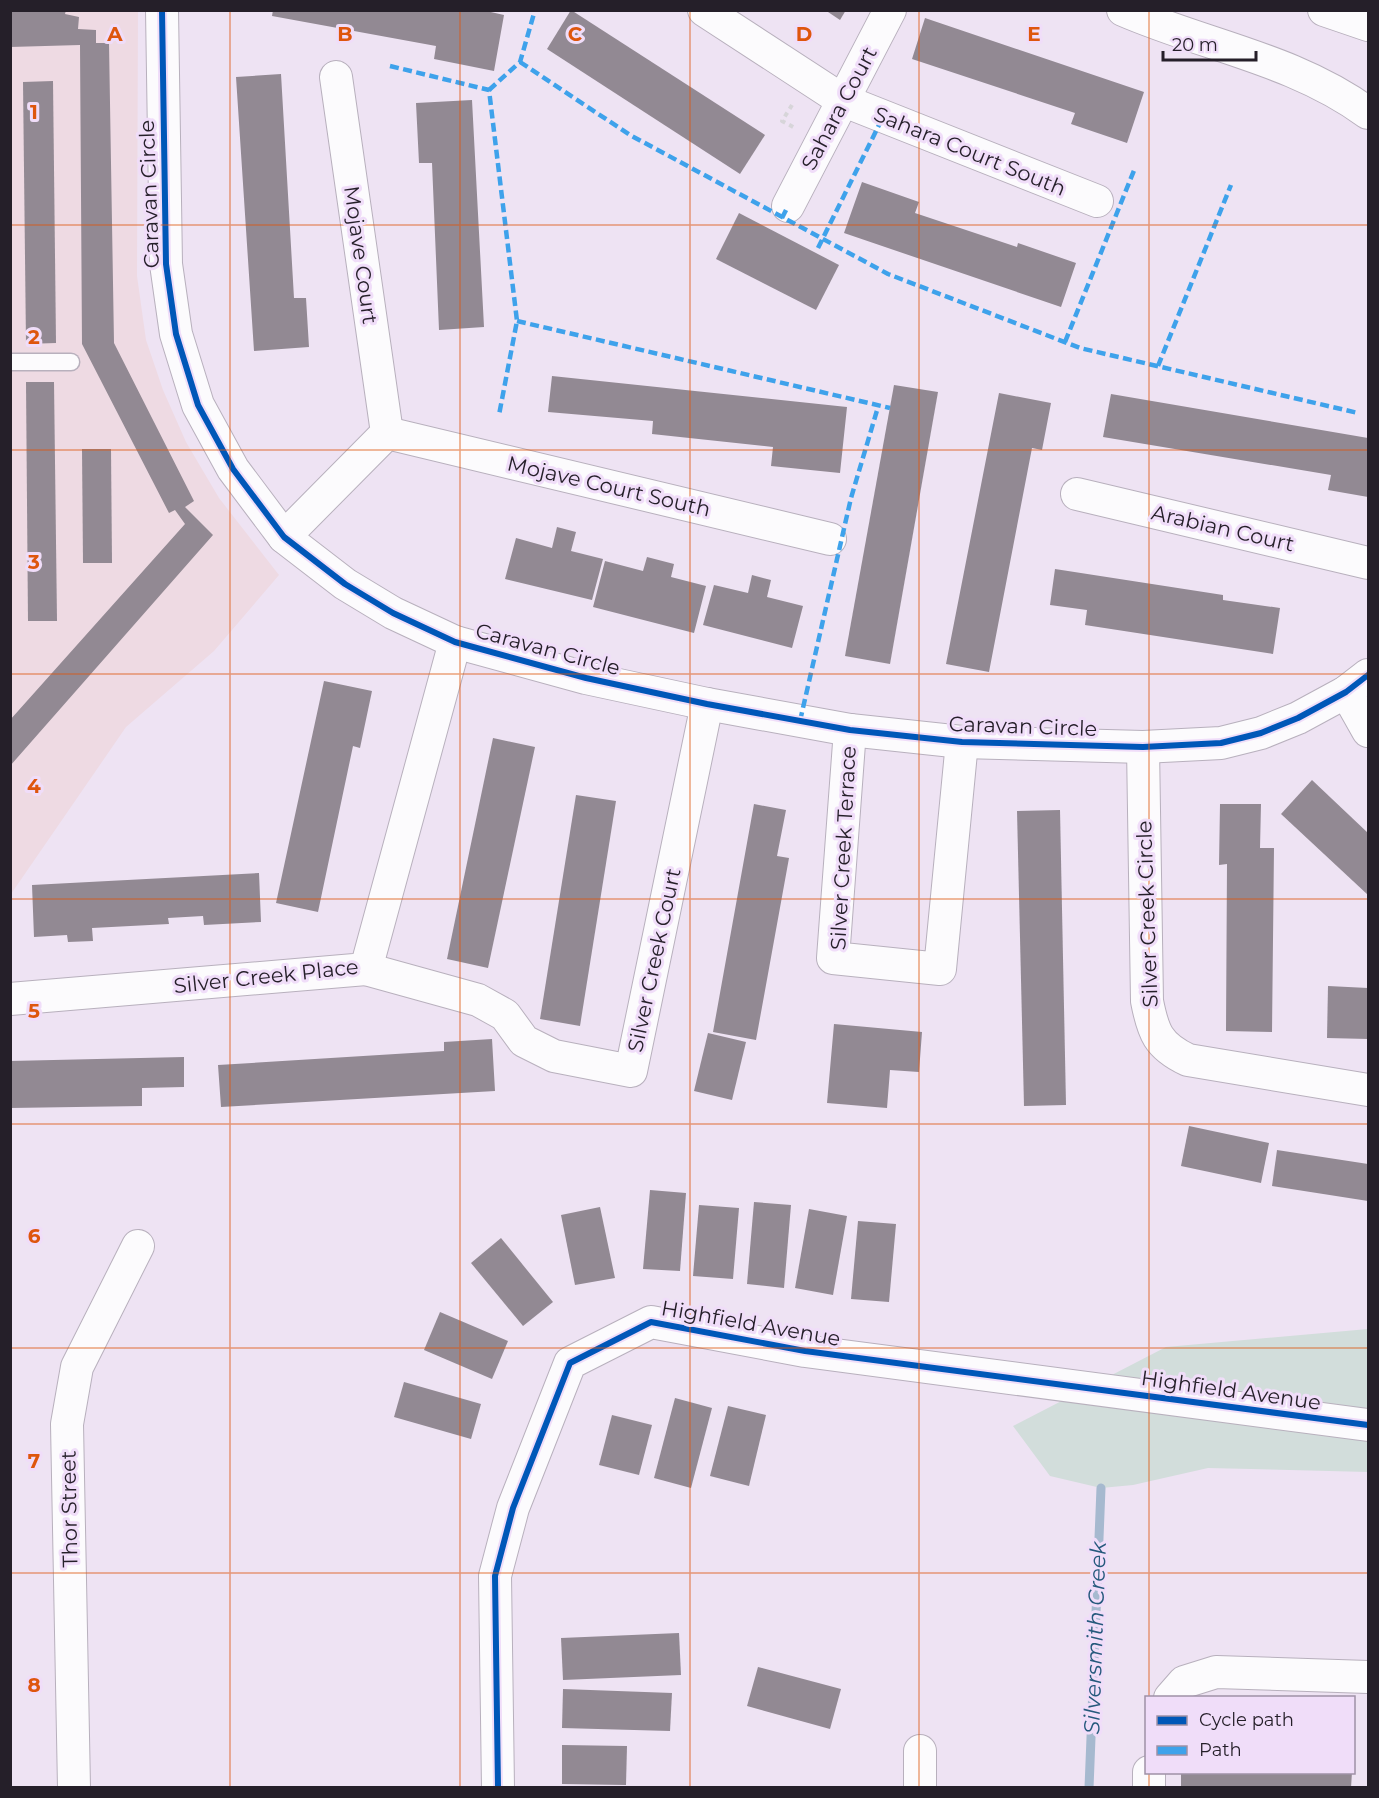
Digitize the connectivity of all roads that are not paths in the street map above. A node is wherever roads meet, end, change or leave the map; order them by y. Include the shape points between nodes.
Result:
1 (162, 10) edge
2 (704, 10) edge
3 (890, 10) edge
4 (1123, 10) edge
5 (1324, 10) edge
6 (1368, 25) edge
7 (336, 77) dead end
8 (842, 100) junction
9 (1368, 113) edge
10 (1097, 201) dead end
11 (788, 206) dead end
12 (10, 362) edge
13 (71, 362) dead end
14 (387, 433) junction
15 (1077, 494) dead end
16 (284, 537) junction
17 (830, 539) dead end
18 (1368, 562) edge
19 (455, 642) junction
20 (1357, 684) edge
21 (707, 704) junction
22 (850, 730) junction
23 (1368, 731) edge
24 (962, 742) junction
25 (1143, 747) junction
26 (366, 969) junction
27 (10, 999) edge
28 (1368, 1090) edge
29 (138, 1246) dead end
30 (1368, 1425) edge
31 (1368, 1677) edge
32 (1172, 1696) edge
33 (920, 1751) dead end
34 (74, 1788) edge
35 (498, 1788) edge
36 (920, 1788) edge

1 - 16 street, Caravan Circle via 166,264 176,334 198,405 233,468
2 - 8 street, Sahara Court South
3 - 8 street, Sahara Court
4 - 9 street via 1290,68
5 - 6 street
7 - 14 street, Mojave Court
8 - 10 street, Sahara Court South
8 - 11 street, Sahara Court
12 - 13 lane
14 - 16 street
14 - 17 street, Mojave Court South
15 - 18 street, Arabian Court
16 - 19 street, Caravan Circle via 345,584
19 - 21 street, Caravan Circle via 586,678
19 - 26 street, Silver Creek Place
20 - 23 street
20 - 25 street, Caravan Circle via 1298,718 1261,733 1221,743
21 - 22 street, Caravan Circle
21 - 26 street, Silver Creek Court via 631,1071 554,1056 524,1041 505,1015 478,1000
22 - 24 street, Caravan Circle
22 - 24 street, Silver Creek Terrace via 833,958 940,969
24 - 25 street, Caravan Circle
25 - 28 street, Silver Creek Circle via 1147,1001 1152,1028 1169,1051 1188,1060
26 - 27 street, Silver Creek Place
29 - 34 street, Thor Street via 77,1367 67,1424
30 - 35 street, Highfield Avenue via 805,1351 651,1322 570,1363 513,1509 495,1576
31 - 32 street via 1216,1672 1184,1682
33 - 36 street

